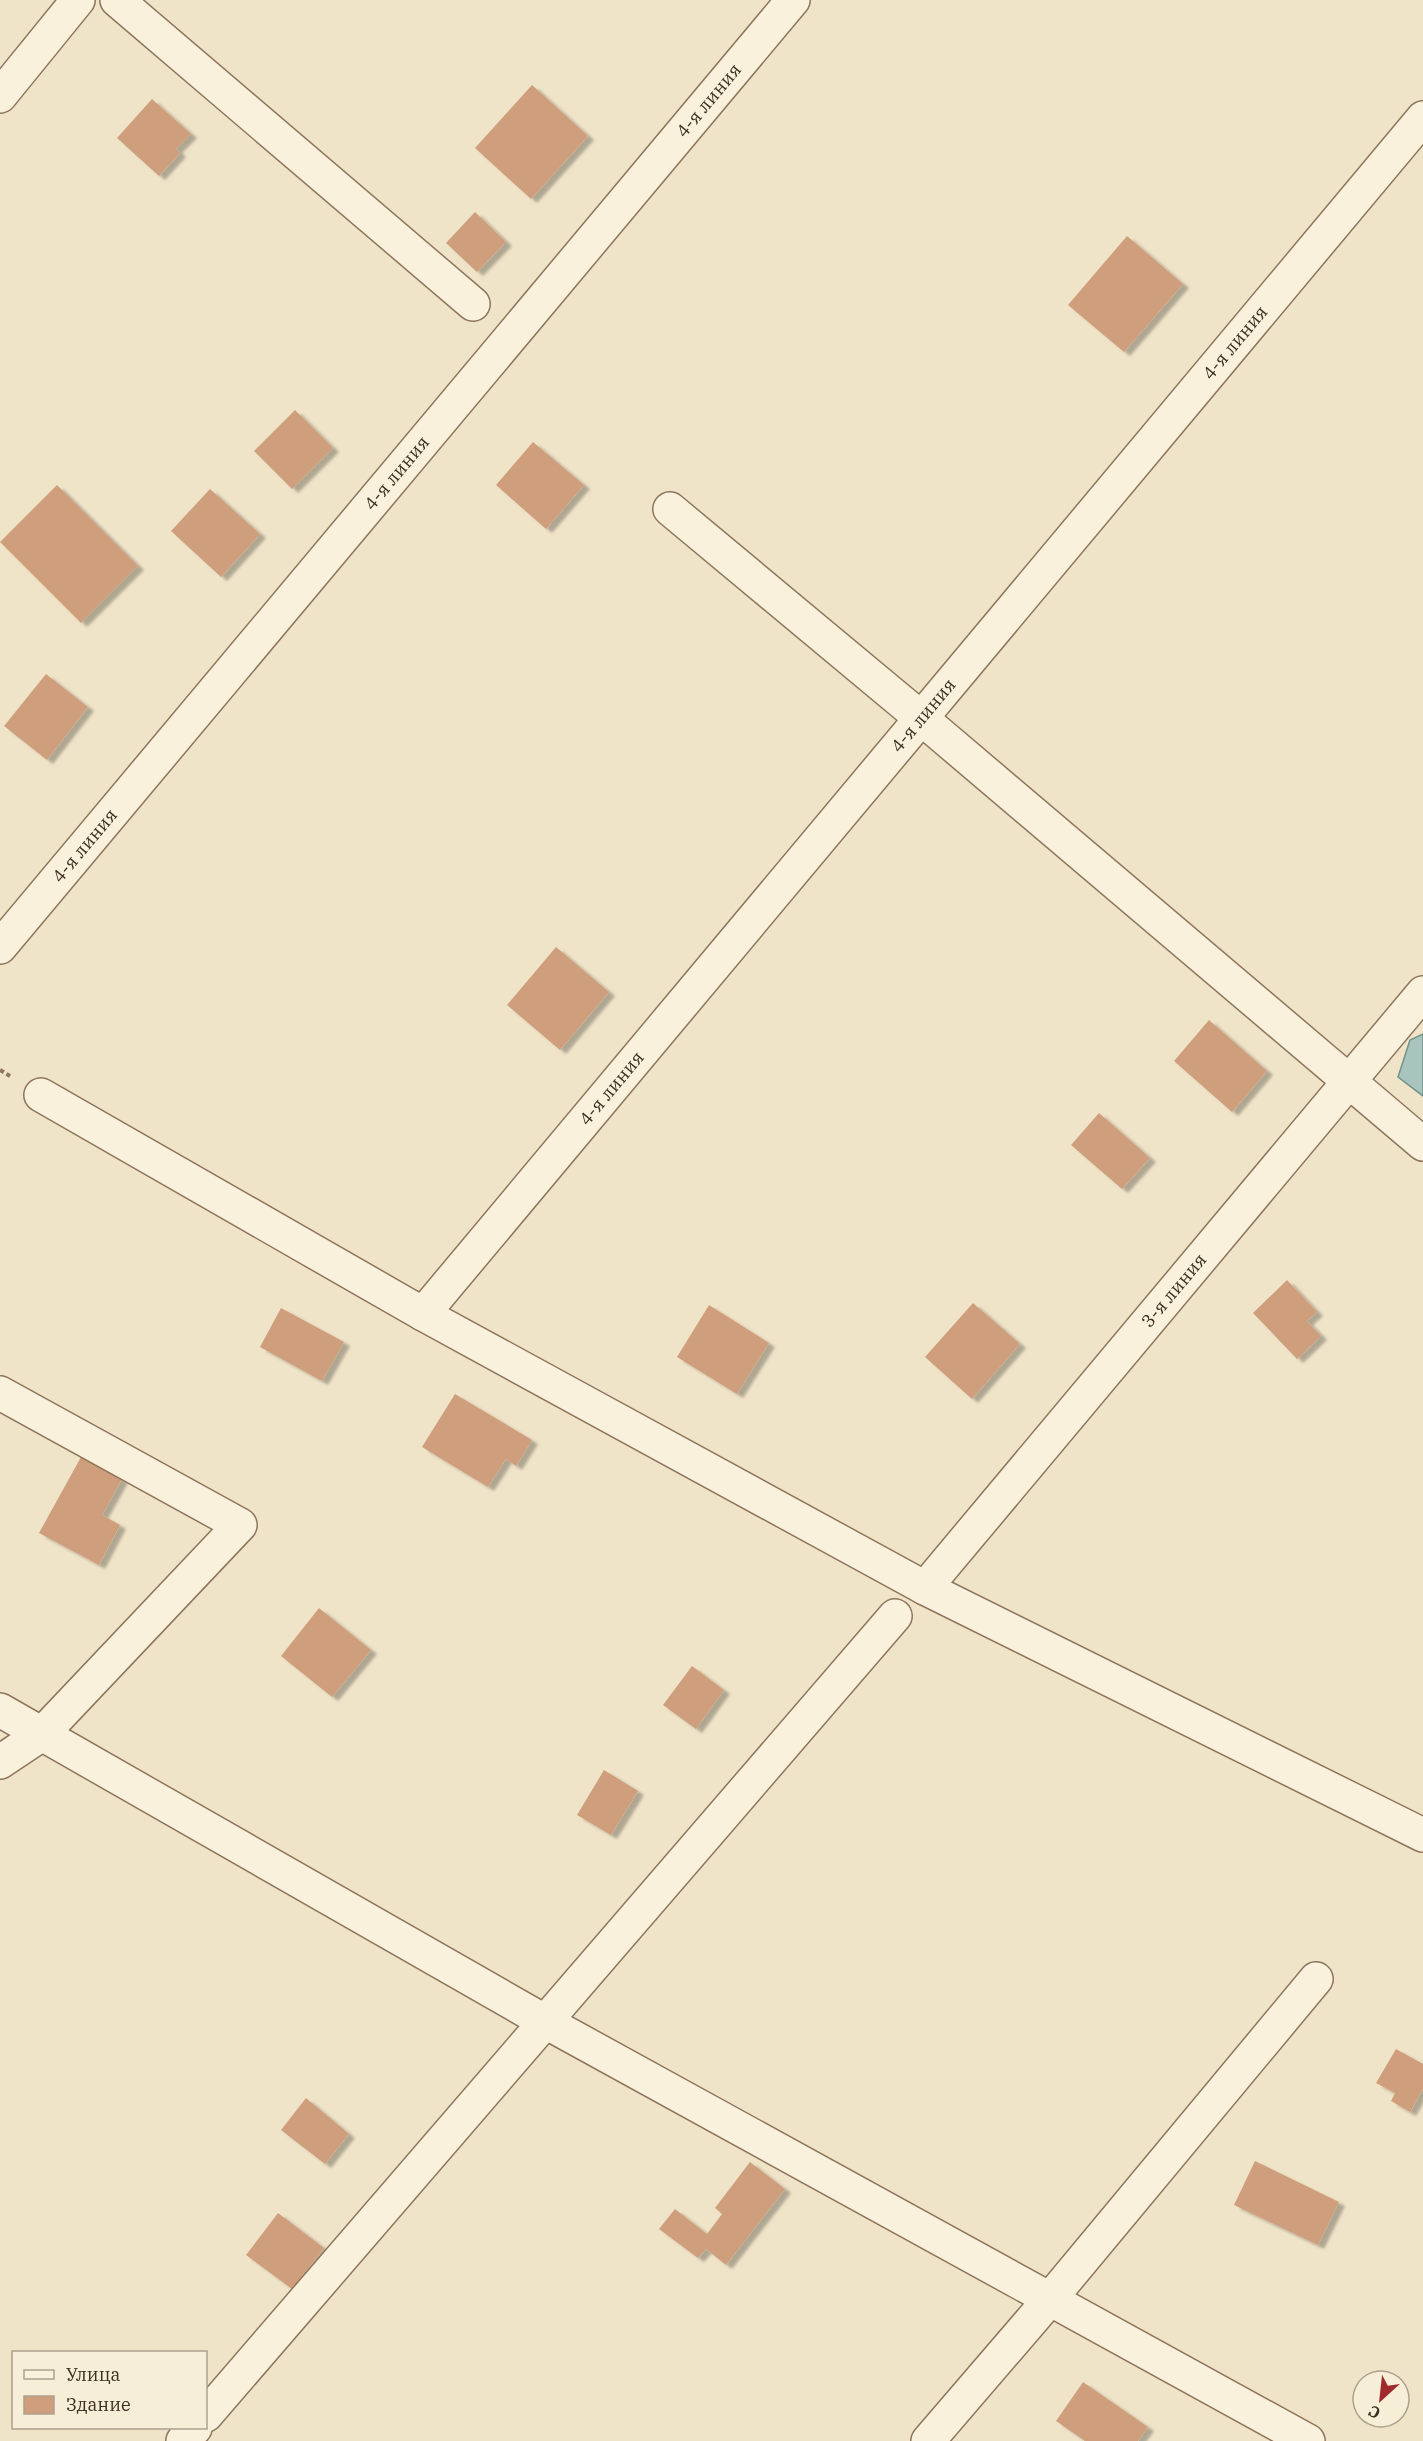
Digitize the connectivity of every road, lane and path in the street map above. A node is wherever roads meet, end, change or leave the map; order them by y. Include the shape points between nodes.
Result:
1 (78, 0) edge
2 (117, 0) edge
3 (793, 0) edge
4 (0, 96) edge
5 (1423, 118) edge
6 (472, 304) dead end
7 (670, 509) dead end
8 (921, 718) junction
9 (0, 947) edge
10 (1423, 993) edge
11 (1349, 1082) junction
12 (41, 1095) dead end
13 (1423, 1144) edge
14 (423, 1314) junction
15 (0, 1393) edge
16 (925, 1588) junction
17 (895, 1616) dead end
18 (0, 1710) edge
19 (42, 1734) junction
20 (0, 1762) edge
21 (1423, 1835) edge
22 (1316, 1979) dead end
23 (544, 2021) junction
24 (1050, 2299) junction
25 (207, 2414) edge
26 (193, 2429) edge
27 (183, 2441) edge
28 (928, 2441) edge
29 (1308, 2441) edge

1 - 4 street
2 - 6 street
3 - 9 street, 4-я линия
5 - 8 street, 4-я линия
7 - 8 street
8 - 11 street
8 - 14 street, 4-я линия
10 - 11 street, 3-я линия
11 - 13 street
11 - 16 street, 3-я линия
12 - 14 street
14 - 16 street
15 - 19 street via 240,1525
16 - 21 street
17 - 23 street
18 - 19 street
19 - 20 street
19 - 23 street
22 - 24 street
23 - 24 street
23 - 25 street
24 - 28 street
24 - 29 street
26 - 27 street

